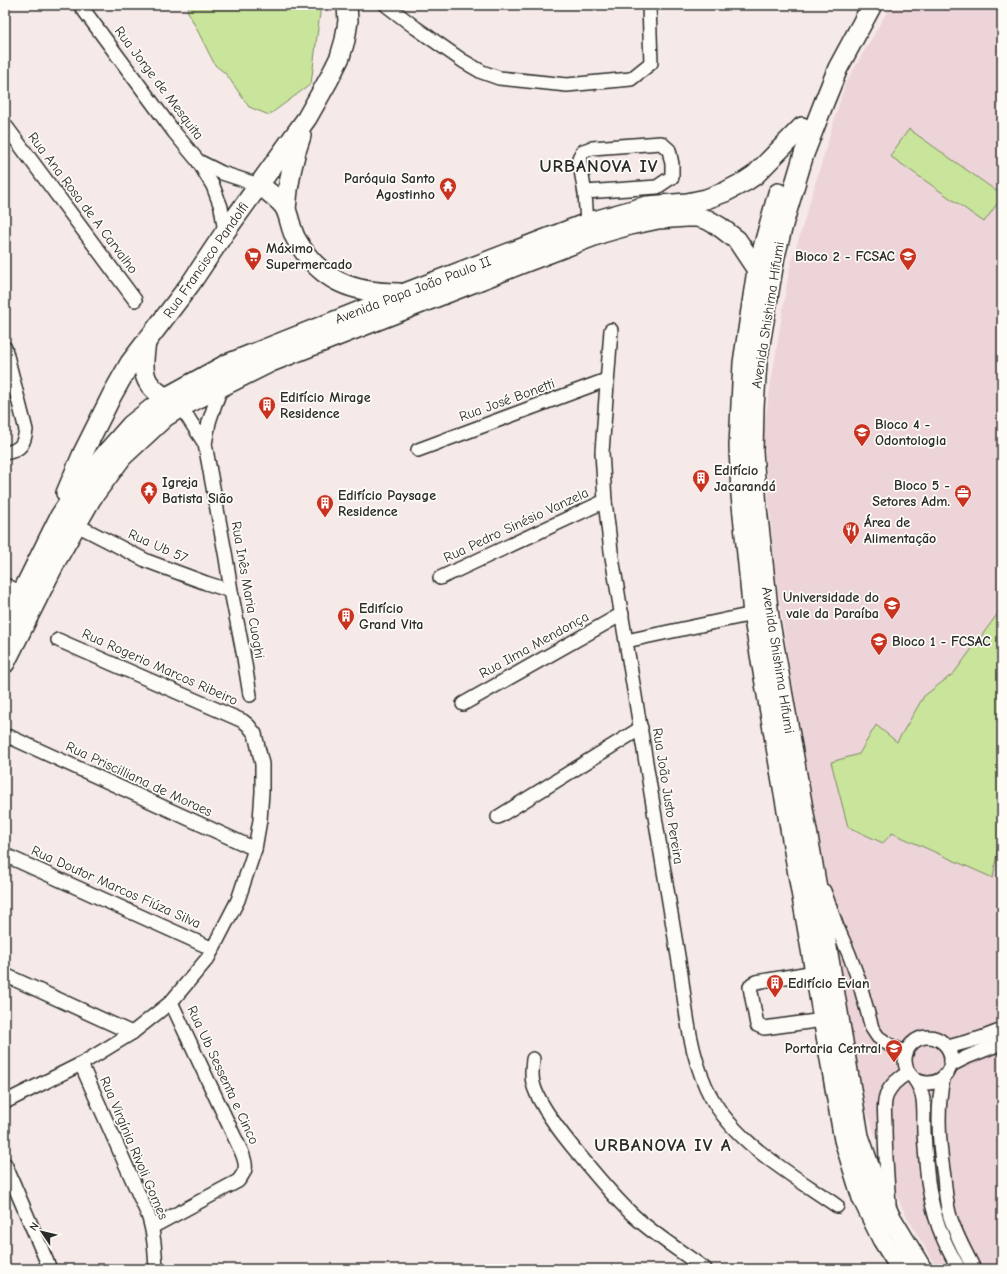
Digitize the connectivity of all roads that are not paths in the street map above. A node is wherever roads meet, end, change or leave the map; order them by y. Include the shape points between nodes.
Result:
1 (80, 5) edge
2 (347, 5) edge
3 (386, 5) edge
4 (649, 5) edge
5 (860, 5) edge
6 (872, 5) edge
7 (307, 118) junction
8 (5, 125) edge
9 (802, 127) junction
10 (198, 161) junction
11 (259, 185) junction
12 (585, 192) junction
13 (286, 209) junction
14 (587, 223) junction
15 (225, 232) junction
16 (756, 270) junction
17 (338, 282) junction
18 (406, 293) junction
19 (135, 300) dead end
20 (350, 323) junction
21 (611, 330) dead end
22 (146, 343) junction
23 (5, 348) edge
24 (606, 380) junction
25 (222, 386) junction
26 (165, 398) junction
27 (181, 407) junction
28 (205, 444) junction
29 (418, 450) dead end
30 (7, 453) edge
31 (606, 501) junction
32 (68, 520) junction
33 (440, 578) dead end
34 (5, 585) edge
35 (231, 591) junction
36 (22, 593) junction
37 (622, 614) junction
38 (754, 614) junction
39 (7, 617) edge
40 (58, 640) dead end
41 (626, 641) junction
42 (5, 663) edge
43 (250, 696) dead end
44 (463, 704) dead end
45 (640, 728) junction
46 (10, 737) dead end
47 (498, 817) dead end
48 (255, 849) junction
49 (5, 855) edge
50 (812, 859) junction
51 (213, 949) junction
52 (815, 972) junction
53 (5, 975) edge
54 (171, 1002) junction
55 (823, 1020) junction
56 (1002, 1030) edge
57 (132, 1033) junction
58 (1002, 1044) edge
59 (948, 1047) junction
60 (906, 1053) junction
61 (533, 1059) dead end
62 (81, 1064) junction
63 (951, 1065) junction
64 (911, 1076) junction
65 (943, 1079) junction
66 (20, 1094) junction
67 (5, 1095) edge
68 (5, 1102) edge
69 (852, 1138) junction
70 (5, 1164) edge
71 (837, 1206) dead end
72 (890, 1216) junction
73 (152, 1227) junction
74 (50, 1269) edge
75 (156, 1269) edge
76 (706, 1269) edge
77 (901, 1269) edge
78 (922, 1269) edge
79 (959, 1269) edge
80 (974, 1269) edge

1 - 10 street, Rua Jorge de Mesquita
2 - 7 street, Rua Francisco Pandolfi via 348,21 340,57
3 - 4 street via 482,72 499,78 567,85 631,79 651,63
5 - 9 street, Avenida Shishima Hifumi via 825,68
6 - 50 street, Avenida Shishima Hifumi via 838,68 794,185 775,256 757,362 753,451 769,617
7 - 11 street, Rua Francisco Pandolfi
7 - 13 street via 291,171
8 - 19 street, Rua Ana Rosa de A Carvalho
9 - 14 street, Avenida Papa João Paulo II via 755,175 726,192 687,203 647,206
9 - 16 street, Avenida Shishima Hifumi via 783,179
10 - 11 street, Rua Jorge de Mesquita via 222,173
10 - 15 street, Rua Jorge de Mesquita via 222,208
11 - 13 street
11 - 15 street, Rua Francisco Pandolfi
12 - 12 street via 580,158 583,151 592,148 661,143 669,150 672,177 657,187
12 - 14 street
13 - 17 street via 295,238 307,256
14 - 18 street, Avenida Papa João Paulo II
15 - 22 street, Rua Francisco Pandolfi
16 - 20 street, Avenida Papa João Paulo II via 737,240 720,226 697,218 658,219 602,233
16 - 38 street, Avenida Shishima Hifumi via 744,363 739,446 741,496
17 - 18 street via 360,290
17 - 20 street
18 - 20 street, Avenida Papa João Paulo II
20 - 25 street, Avenida Papa João Paulo II
20 - 26 street, Avenida Papa João Paulo II via 227,364
21 - 24 street, Rua João Justo Pereira
22 - 26 street via 144,374 152,388
22 - 32 street, Rua Francisco Pandolfi via 130,363 83,453 66,493
23 - 30 street via 26,430 24,442 19,448
24 - 29 street, Rua José Bonetti
24 - 31 street, Rua João Justo Pereira via 602,452
25 - 27 street, Avenida Papa João Paulo II
25 - 28 street, Rua Inês Maria Cuoghi via 209,422
26 - 27 street
26 - 32 street, Avenida Papa João Paulo II via 131,425 79,487
27 - 28 street, Rua Inês Maria Cuoghi
27 - 32 street, Avenida Papa João Paulo II via 165,417 122,457 92,499
28 - 35 street, Rua Inês Maria Cuoghi
31 - 33 street, Rua Pedro Sinésio Vanzela
31 - 37 street, Rua João Justo Pereira via 611,551
32 - 35 street, Rua Ub 57 via 147,561
32 - 36 street
32 - 42 street via 57,559
34 - 36 street
35 - 43 street, Rua Inês Maria Cuoghi
36 - 39 street
37 - 41 street, Rua João Justo Pereira
37 - 44 street, Rua Ilma Mendonça
38 - 41 street
38 - 52 street, Avenida Shishima Hifumi
40 - 48 street, Rua Rogerio Marcos Ribeiro via 248,725 255,734 262,764
41 - 45 street, Rua João Justo Pereira
45 - 47 street
45 - 71 street, Rua João Justo Pereira via 688,1024 693,1049 706,1087 714,1102 741,1136
46 - 48 street, Rua Priscilliana de Moraes
48 - 51 street via 238,900
49 - 51 street, Rua Doutor Marcos Fiúza Silva
50 - 60 street via 856,972 872,1028 878,1037
50 - 69 street, Avenida Shishima Hifumi
51 - 54 street
52 - 55 street, Avenida Shishima Hifumi
52 - 55 street via 756,982 750,987 757,1025 761,1027
53 - 57 street
54 - 57 street
54 - 73 street, Rua Ub Sessenta e Cinco via 246,1164 244,1173 238,1181
55 - 69 street, Avenida Shishima Hifumi
56 - 59 street
57 - 62 street
58 - 63 street
59 - 60 street via 937,1039 922,1038 915,1041
59 - 63 street via 952,1058
60 - 64 street via 905,1066
61 - 76 street via 534,1088 563,1135 612,1194 635,1216
62 - 66 street
62 - 73 street, Rua Virgínia Rivoli Gomes
63 - 65 street
64 - 65 street via 921,1083 929,1084
64 - 72 street via 899,1078 886,1097 885,1154
64 - 79 street via 920,1087 924,1103 926,1159 932,1206 938,1228
65 - 80 street via 939,1126 946,1197 952,1220
66 - 67 street
66 - 68 street
69 - 72 street, Avenida Shishima Hifumi
69 - 77 street, Avenida Shishima Hifumi via 862,1198 882,1239
70 - 74 street
72 - 78 street, Avenida Shishima Hifumi
73 - 75 street, Rua Virgínia Rivoli Gomes

